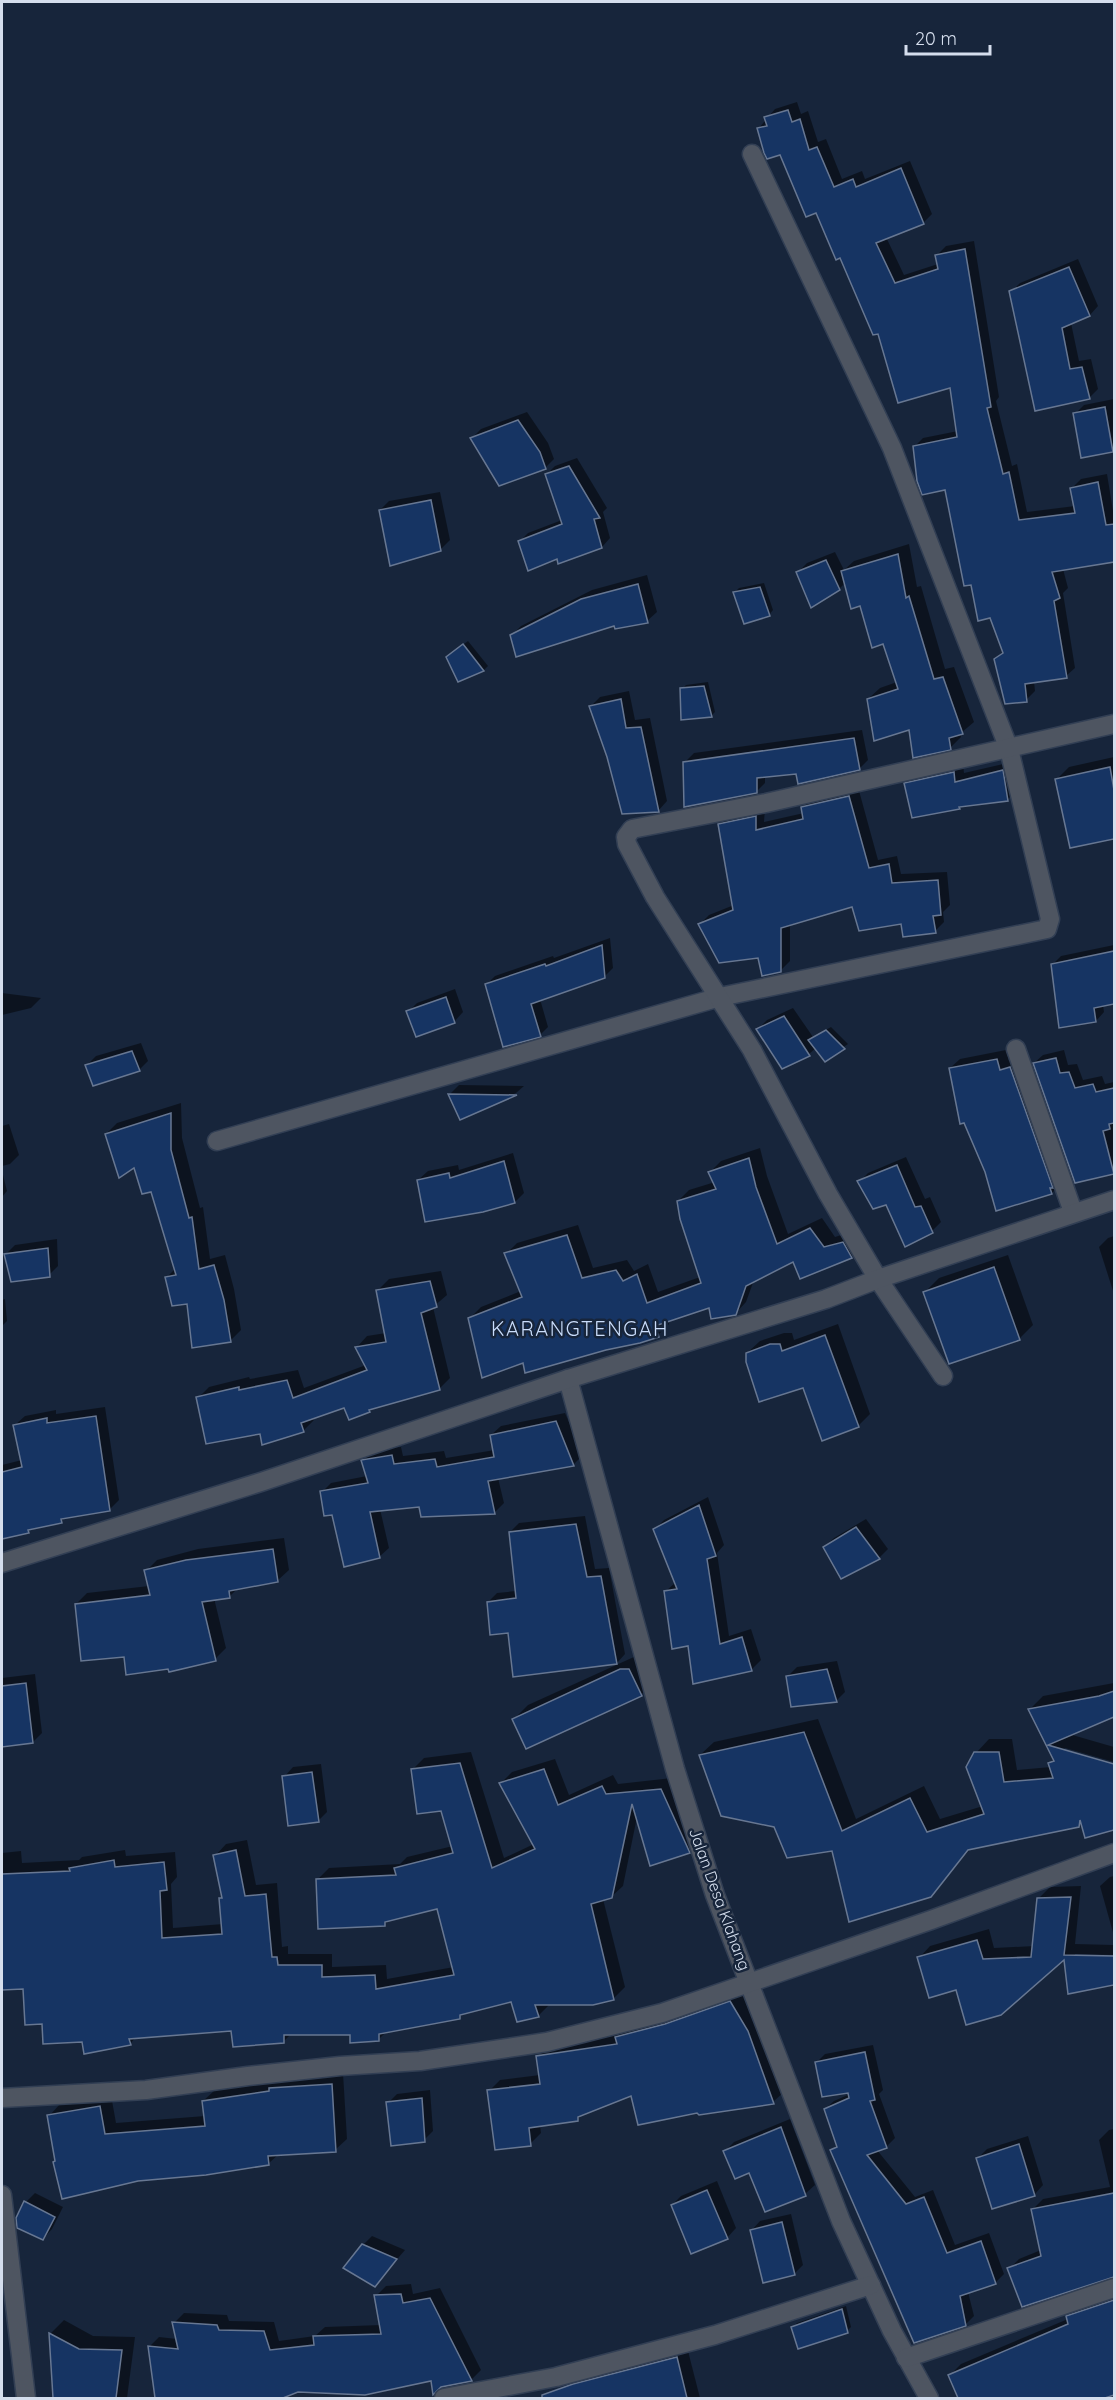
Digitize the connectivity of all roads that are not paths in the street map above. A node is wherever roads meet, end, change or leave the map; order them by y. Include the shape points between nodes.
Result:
1 (752, 154) dead end
2 (1114, 724) edge
3 (1009, 749) junction
4 (720, 996) junction
5 (1016, 1049) dead end
6 (217, 1141) dead end
7 (1114, 1200) edge
8 (1073, 1212) junction
9 (878, 1279) junction
10 (943, 1376) dead end
11 (568, 1380) junction
12 (2, 1563) edge
13 (1114, 1853) edge
14 (750, 1983) junction
15 (2, 2098) edge
16 (2, 2195) edge
17 (871, 2285) junction
18 (1114, 2288) edge
19 (906, 2358) junction
20 (26, 2398) edge
21 (444, 2398) edge
22 (929, 2398) edge

1 - 3 street via 892,448
2 - 3 street
3 - 4 street via 1050,919 1047,929
3 - 4 street via 628,832 627,844 655,897
4 - 6 street
4 - 9 street
5 - 8 street
7 - 8 street
8 - 9 street
9 - 10 street
9 - 11 street
11 - 12 street
11 - 14 street, Jalan Desa Klahang via 675,1769 715,1895
13 - 14 street
14 - 15 street via 662,2013 547,2042 420,2061 248,2076 146,2090
14 - 17 street, Jalan Desa Klahang via 841,2221
16 - 20 street
17 - 19 street, Jalan Desa Klahang
17 - 21 street via 715,2335 568,2374
18 - 19 street
19 - 22 street, Jalan Desa Klahang

